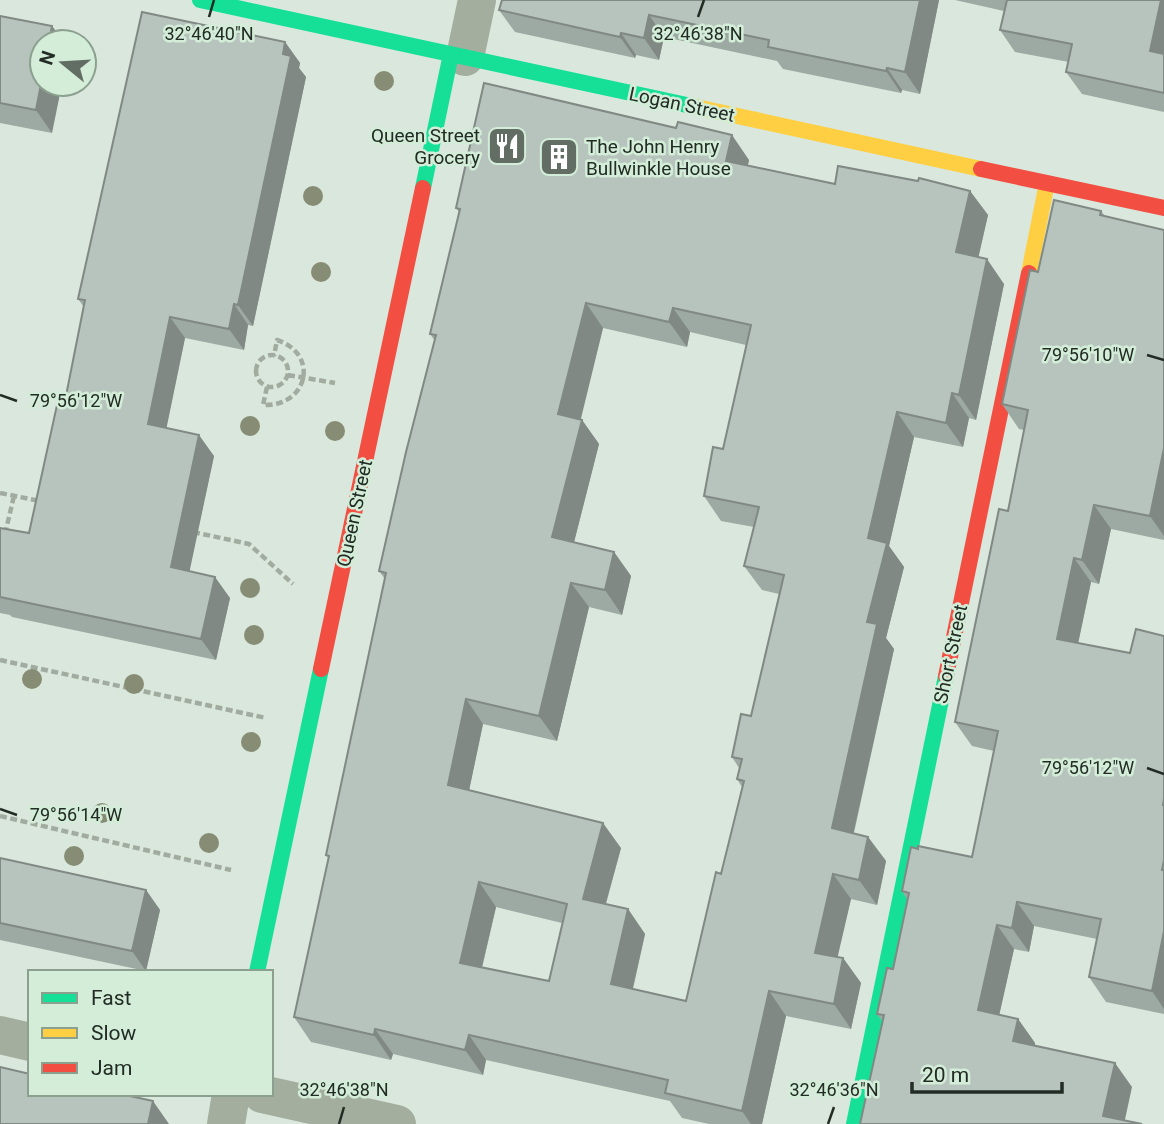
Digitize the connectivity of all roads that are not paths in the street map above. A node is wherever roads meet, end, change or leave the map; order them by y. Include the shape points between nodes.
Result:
1 (200, 0) edge
2 (477, 0) edge
3 (458, 55) junction
4 (1046, 183) junction
5 (1164, 208) edge
6 (257, 970) edge
7 (0, 1035) edge
8 (28, 1042) edge
9 (231, 1096) edge
10 (271, 1096) edge
11 (226, 1124) edge
12 (397, 1124) edge
13 (854, 1124) edge

1 - 3 street, Logan Street
2 - 3 street, Queen Street
3 - 4 street, Logan Street
3 - 6 street, Queen Street
4 - 5 street, Logan Street
4 - 13 street, Short Street
7 - 8 street
9 - 11 street
10 - 12 street

